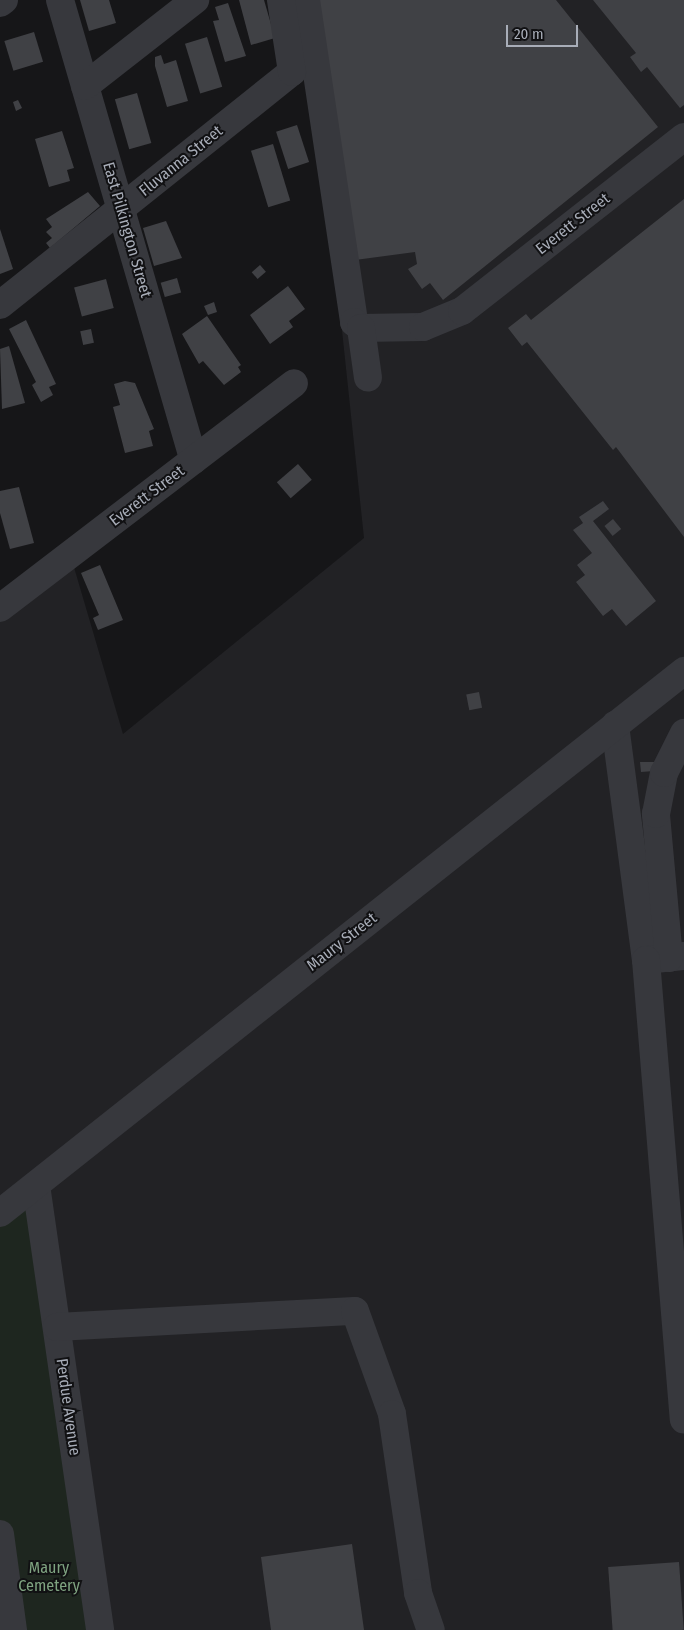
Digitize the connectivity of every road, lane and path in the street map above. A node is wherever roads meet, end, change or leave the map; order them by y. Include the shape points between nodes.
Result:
1 (4, 0) edge
2 (60, 0) edge
3 (194, 0) edge
4 (282, 0) edge
5 (306, 0) edge
6 (0, 3) edge
7 (85, 86) junction
8 (684, 137) edge
9 (120, 209) junction
10 (0, 305) edge
11 (361, 328) junction
12 (368, 378) dead end
13 (294, 383) dead end
14 (194, 460) junction
15 (0, 608) edge
16 (684, 671) edge
17 (615, 725) junction
18 (684, 733) edge
19 (666, 958) edge
20 (36, 1185) junction
21 (0, 1213) edge
22 (677, 1240) edge
23 (679, 1287) edge
24 (57, 1328) junction
25 (681, 1328) edge
26 (682, 1373) edge
27 (684, 1419) edge
28 (0, 1534) edge
29 (13, 1630) edge
30 (100, 1630) edge
31 (430, 1630) edge

1 - 6 street
2 - 7 street, East Pilkington Street
3 - 7 street
4 - 9 street, Fluvanna Street via 292,72
5 - 11 street via 354,322
7 - 9 street, East Pilkington Street
8 - 11 street, Everett Street via 462,311 423,327
9 - 10 street, Fluvanna Street
9 - 14 street, East Pilkington Street
11 - 12 street
13 - 14 street, Everett Street
14 - 15 street, Everett Street
16 - 17 street, Maury Street
17 - 19 street
17 - 20 street, Maury Street
18 - 19 street via 664,772 656,814
19 - 22 street
20 - 21 street, Maury Street
20 - 24 street, Perdue Avenue
22 - 23 street
23 - 25 street
24 - 30 street, Perdue Avenue
24 - 31 street via 355,1311 392,1414 418,1593
25 - 26 street
26 - 27 street
28 - 29 street

